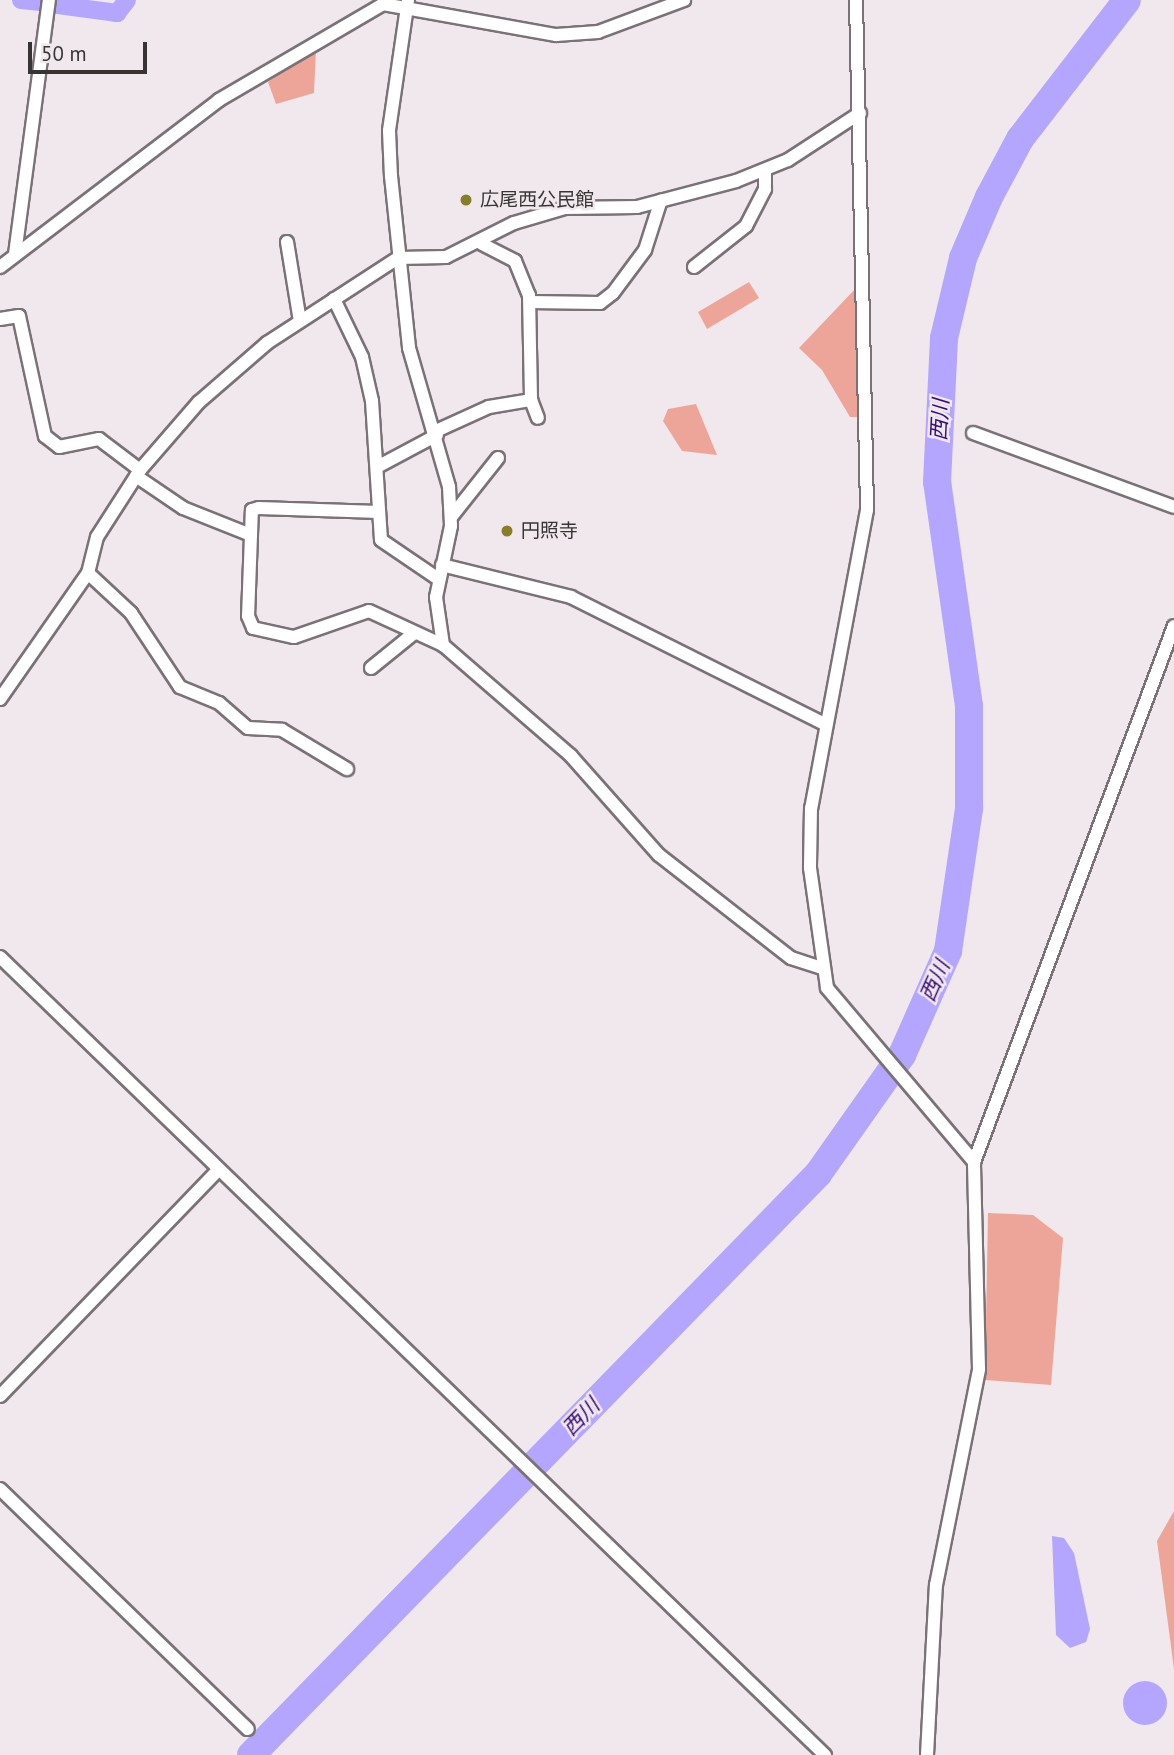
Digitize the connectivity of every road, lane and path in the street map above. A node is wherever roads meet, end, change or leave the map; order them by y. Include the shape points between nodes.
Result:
1 (49, 0) edge
2 (684, 0) edge
3 (856, 0) edge
4 (407, 5) edge
5 (860, 113) junction
6 (765, 171) junction
7 (662, 200) junction
8 (287, 242) dead end
9 (482, 244) junction
10 (15, 254) junction
11 (398, 258) junction
12 (0, 267) edge
13 (694, 267) dead end
14 (334, 299) junction
15 (530, 302) junction
16 (0, 319) edge
17 (300, 321) junction
18 (531, 400) junction
19 (538, 418) dead end
20 (437, 433) junction
21 (973, 433) dead end
22 (498, 458) dead end
23 (377, 467) junction
24 (138, 473) junction
25 (1174, 507) edge
26 (379, 512) junction
27 (452, 516) junction
28 (251, 535) junction
29 (440, 571) junction
30 (89, 573) junction
31 (1174, 626) edge
32 (413, 634) junction
33 (443, 645) junction
34 (371, 668) dead end
35 (0, 699) edge
36 (825, 724) junction
37 (347, 769) dead end
38 (0, 957) edge
39 (821, 968) junction
40 (974, 1162) junction
41 (216, 1172) junction
42 (0, 1396) edge
43 (0, 1489) edge
44 (248, 1729) dead end
45 (825, 1755) edge
46 (927, 1755) edge

1 - 10 street
2 - 4 street via 598,33 556,35
3 - 5 street
4 - 10 street via 383,4 230,93
4 - 11 street via 389,131
5 - 6 street
5 - 36 street via 867,510
6 - 7 street
6 - 13 street via 765,189 746,226
7 - 9 street via 616,210 565,208 514,223
7 - 15 street via 645,250 613,293 600,303
8 - 17 street
9 - 11 street via 424,262
9 - 15 street via 515,261
10 - 12 street
11 - 14 street
11 - 20 street via 409,348
14 - 17 street
14 - 23 street via 362,357
15 - 18 street
16 - 24 street via 19,317 45,436 59,447 99,439
17 - 24 street via 199,401
18 - 19 street
18 - 20 street via 488,407
20 - 23 street
20 - 27 street
21 - 25 street
22 - 27 street
23 - 26 street
24 - 28 street via 183,508
24 - 30 street via 97,537
26 - 28 street via 259,508 252,510
26 - 29 street via 381,540
27 - 29 street
28 - 32 street via 248,616 253,628 294,637 369,611
29 - 33 street
29 - 36 street via 571,597
30 - 35 street
30 - 37 street via 131,612 180,687 219,703 248,728 282,730
31 - 40 street
32 - 33 street
32 - 34 street
33 - 39 street via 572,756 659,855 791,958
36 - 39 street via 808,841
38 - 41 street
39 - 40 street via 827,988
40 - 46 street via 979,1369 936,1585
41 - 42 street
41 - 45 street
43 - 44 street

